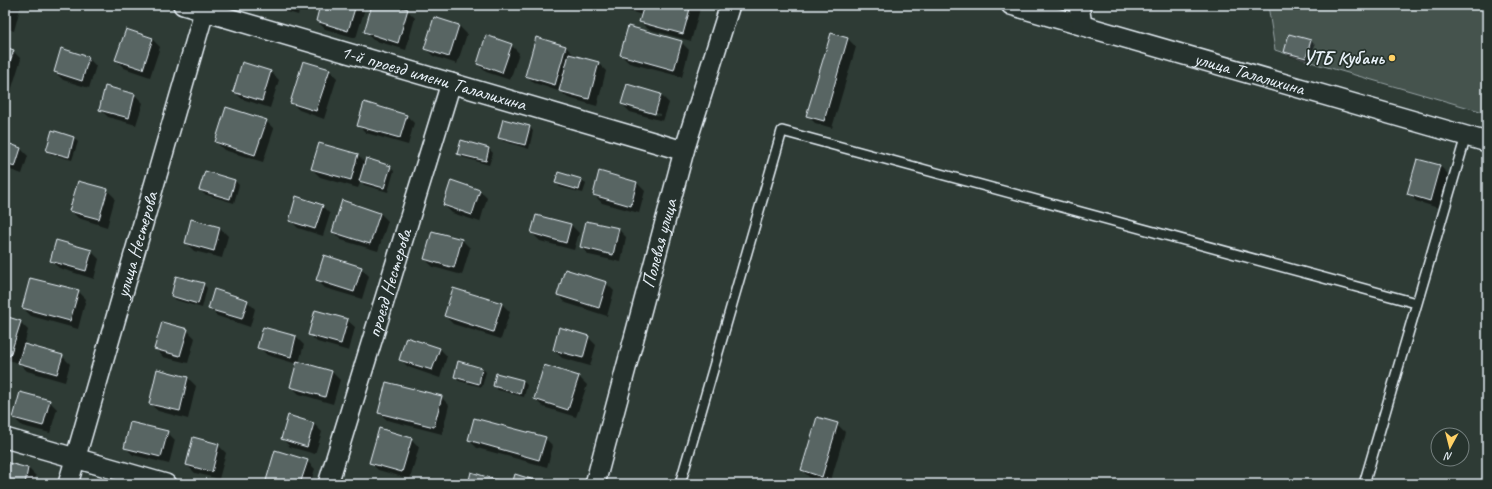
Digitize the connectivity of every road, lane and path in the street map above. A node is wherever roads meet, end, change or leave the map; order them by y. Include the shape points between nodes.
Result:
1 (183, 5) edge
2 (730, 5) edge
3 (1011, 5) edge
4 (1080, 5) edge
5 (205, 8) edge
6 (1082, 25) junction
7 (451, 83) junction
8 (1466, 136) junction
9 (1487, 142) edge
10 (684, 151) junction
11 (1416, 303) junction
12 (5, 438) edge
13 (75, 458) junction
14 (68, 484) edge
15 (166, 484) edge
16 (328, 484) edge
17 (595, 484) edge
18 (680, 484) edge
19 (1364, 484) edge

1 - 5 street, 1-й проезд имени Талалихина
2 - 10 street, Полевая улица
3 - 6 street, улица Талалихина
4 - 6 street
5 - 7 street, 1-й проезд имени Талалихина
5 - 13 street, улица Нестерова
6 - 8 street, улица Талалихина
7 - 10 street, 1-й проезд имени Талалихина
7 - 16 street, проезд Нестерова
8 - 9 street, улица Талалихина
8 - 11 lane
10 - 17 street, Полевая улица
11 - 18 lane via 782,131
11 - 19 lane
12 - 13 street
13 - 14 street, улица Нестерова
13 - 15 street

